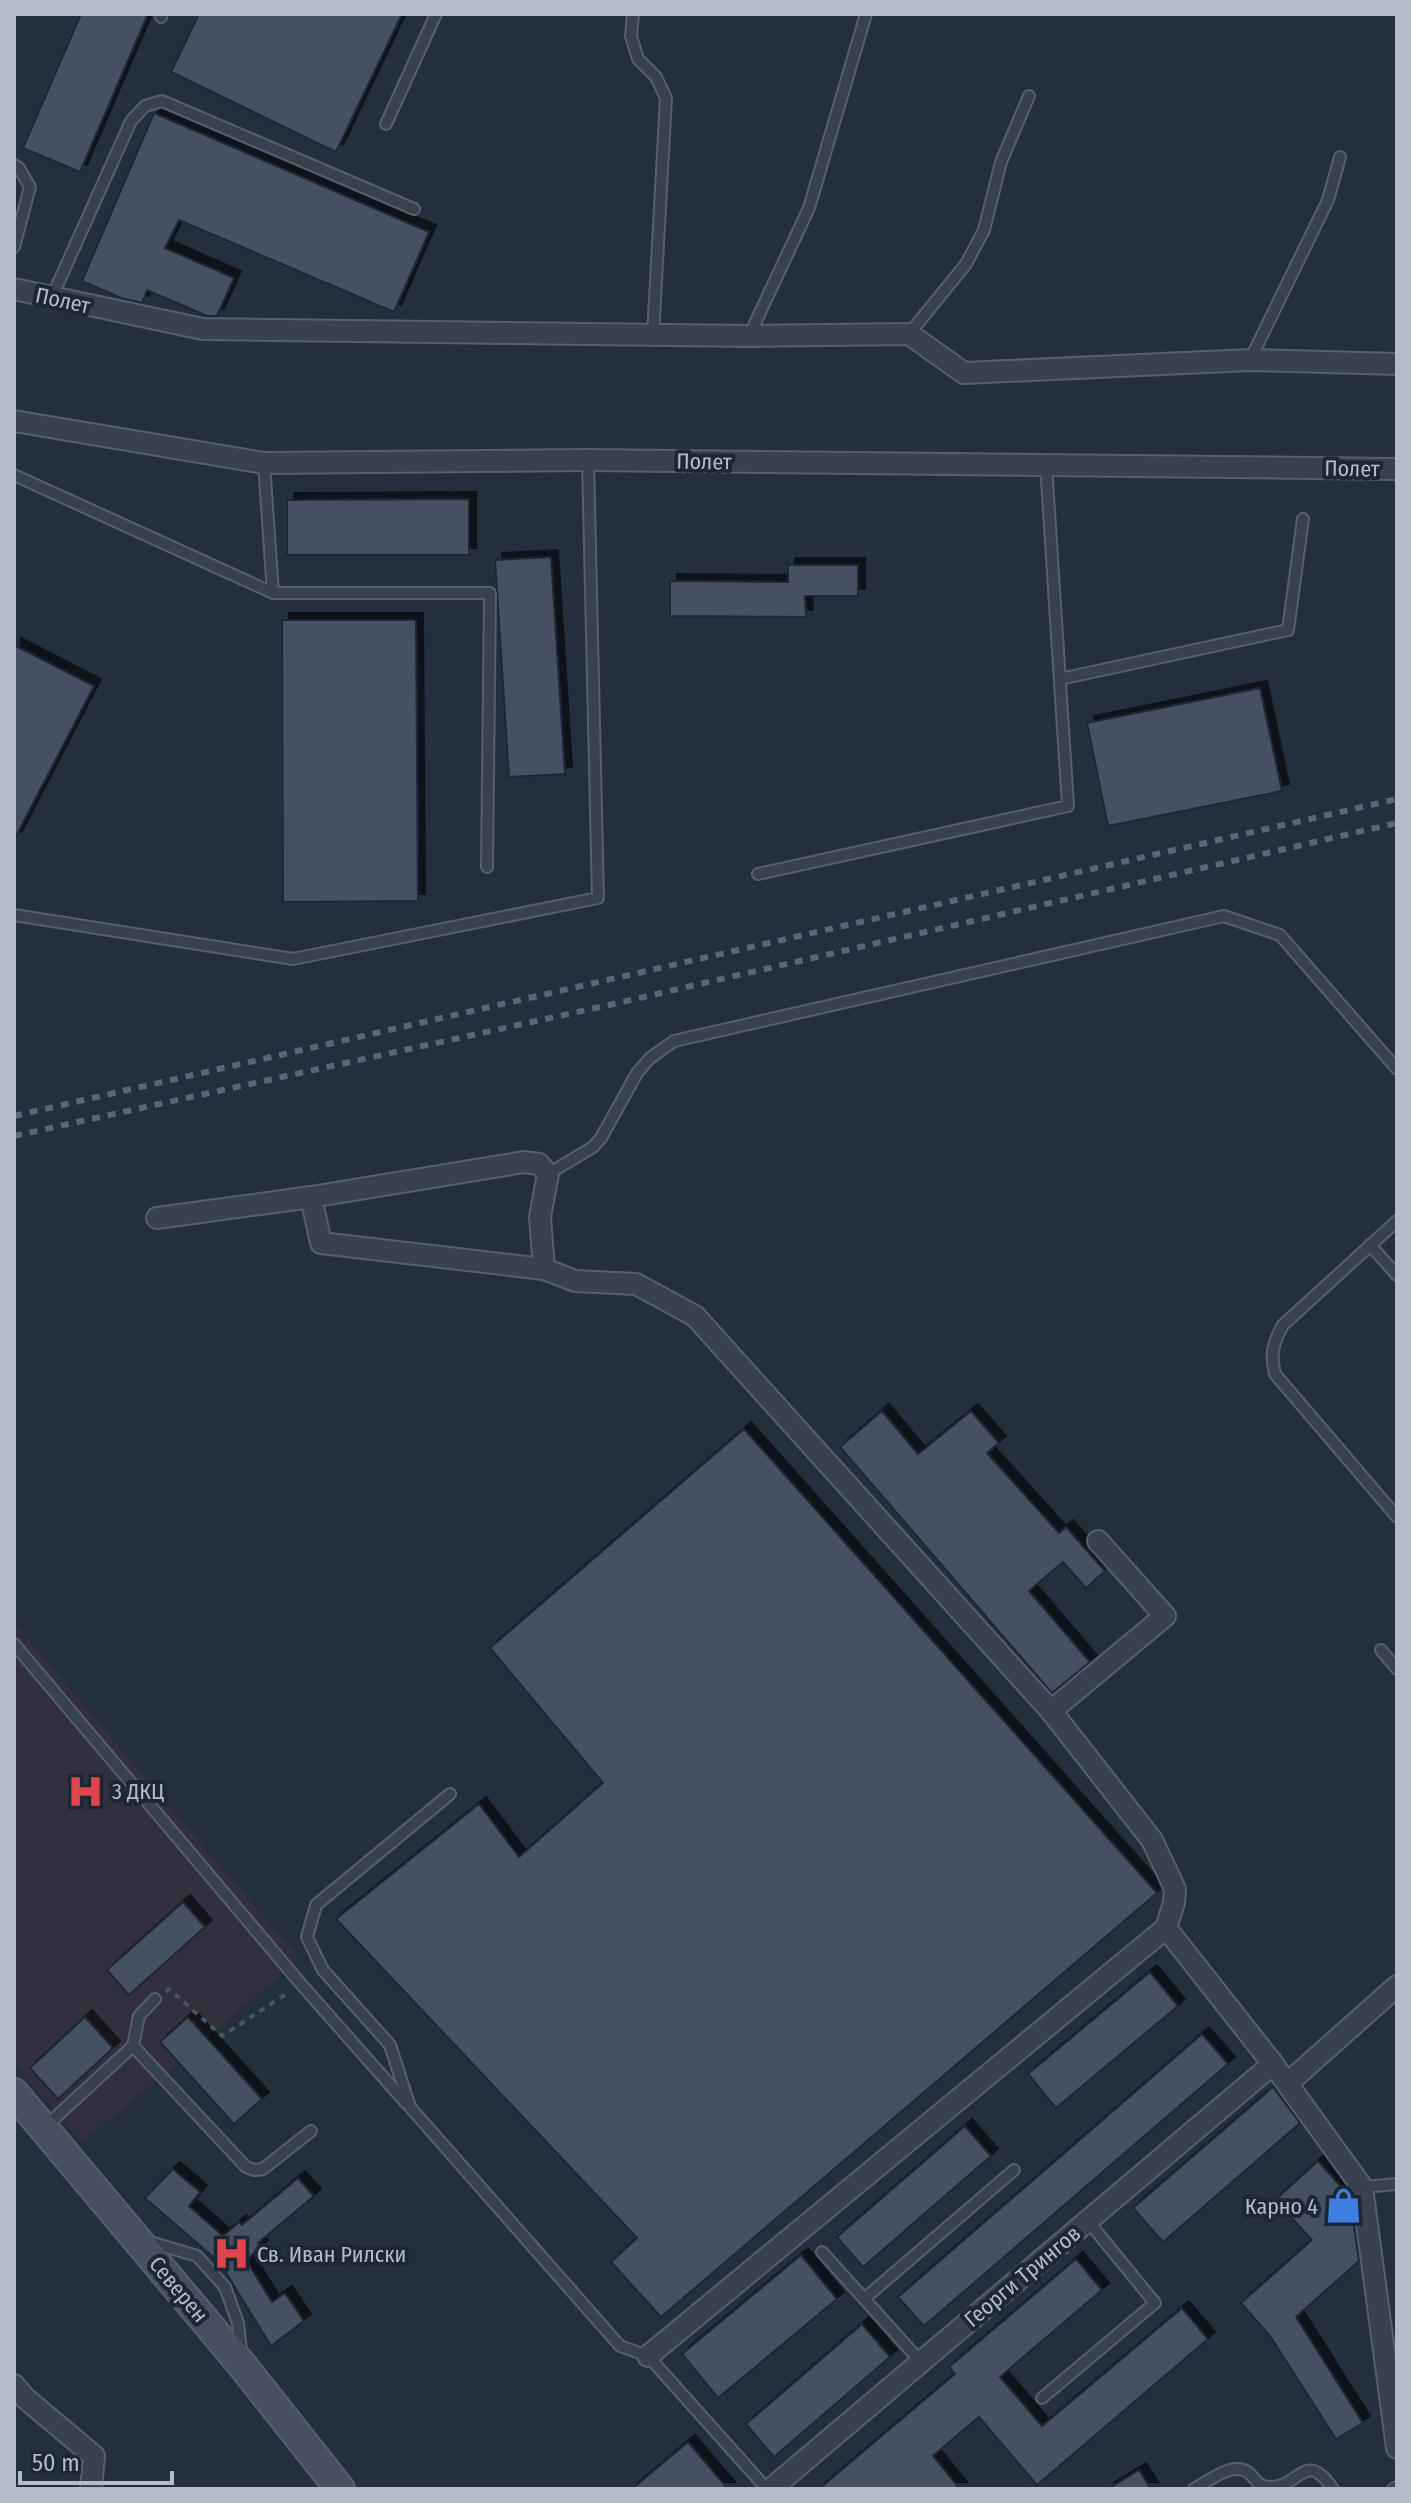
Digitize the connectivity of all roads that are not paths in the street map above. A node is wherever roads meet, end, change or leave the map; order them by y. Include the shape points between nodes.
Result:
1 (436, 14) edge
2 (633, 14) edge
3 (866, 14) edge
4 (1029, 96) dead end
5 (386, 124) dead end
6 (1340, 157) dead end
7 (14, 165) edge
8 (414, 209) dead end
9 (14, 247) edge
10 (14, 289) edge
11 (52, 297) junction
12 (909, 334) junction
13 (653, 335) junction
14 (749, 336) junction
15 (1250, 360) junction
16 (1397, 364) edge
17 (14, 421) edge
18 (588, 460) junction
19 (264, 463) junction
20 (1046, 465) junction
21 (1397, 469) edge
22 (14, 475) edge
23 (1303, 519) dead end
24 (273, 593) junction
25 (1060, 679) junction
26 (487, 867) dead end
27 (758, 874) dead end
28 (14, 915) edge
29 (1397, 1069) edge
30 (548, 1174) junction
31 (311, 1197) junction
32 (157, 1218) dead end
33 (1397, 1221) edge
34 (1370, 1245) junction
35 (544, 1269) junction
36 (1397, 1275) edge
37 (1397, 1517) edge
38 (1098, 1541) dead end
39 (14, 1644) edge
40 (1381, 1650) dead end
41 (1397, 1669) edge
42 (1051, 1711) junction
43 (450, 1794) dead end
44 (1166, 1928) junction
45 (1397, 1986) edge
46 (155, 1999) road end
47 (133, 2046) junction
48 (1273, 2064) junction
49 (1288, 2083) junction
50 (14, 2093) edge
51 (410, 2107) junction
52 (44, 2128) junction
53 (311, 2131) dead end
54 (1014, 2170) dead end
55 (1397, 2184) edge
56 (1362, 2187) junction
57 (1088, 2221) junction
58 (822, 2252) dead end
59 (864, 2299) junction
60 (648, 2356) junction
61 (921, 2362) junction
62 (14, 2385) edge
63 (1042, 2398) dead end
64 (1397, 2448) edge
65 (91, 2489) edge
66 (340, 2489) edge
67 (769, 2489) edge
68 (1194, 2489) edge
69 (1333, 2489) edge

1 - 5 lane
2 - 13 lane via 631,36 638,59 656,77 666,98
3 - 14 lane via 809,208
4 - 12 lane via 1001,162 984,230 966,264
6 - 15 lane via 1328,200
7 - 9 lane via 30,187
8 - 11 lane via 162,101 145,106 131,121
10 - 11 street, Полет
11 - 13 street, Полет via 203,329
12 - 14 street, Полет
12 - 15 street via 964,373
13 - 14 street, Полет
15 - 16 street
17 - 19 street, Полет
18 - 19 street, Полет
18 - 20 street, Полет
18 - 28 lane via 598,898 293,959
19 - 24 lane
20 - 21 street, Полет
20 - 25 lane
22 - 24 lane
23 - 25 lane via 1288,630
24 - 26 lane via 490,593
25 - 27 lane via 1068,806
29 - 30 lane via 1280,935 1224,916 674,1041 637,1073 593,1147
30 - 31 street via 539,1164 524,1162
30 - 35 street via 540,1217
31 - 32 street
31 - 35 street via 321,1243
33 - 34 lane
34 - 36 lane
34 - 37 lane via 1283,1325 1273,1344 1272,1361 1275,1374
35 - 42 street via 575,1281 636,1284 695,1316
38 - 42 street via 1165,1616
39 - 51 lane
40 - 41 lane
42 - 44 street via 1152,1840 1175,1889
43 - 51 lane via 316,1905 307,1937 323,1970 390,2045
44 - 48 street
44 - 60 street
45 - 49 street
46 - 47 lane via 139,2016
47 - 52 lane
47 - 53 lane via 246,2167 263,2169
48 - 49 street
48 - 57 street, Георги Трингов
49 - 56 street
50 - 52 main road, Северен
51 - 60 lane via 620,2346
52 - 66 main road, Северен
54 - 59 lane
55 - 56 lane
56 - 64 street
57 - 61 street, Георги Трингов
57 - 63 lane via 1155,2303
58 - 59 lane
59 - 61 lane
60 - 67 lane
61 - 67 street, Георги Трингов
62 - 65 street via 94,2456
68 - 69 lane via 1240,2468 1268,2488 1312,2470 1325,2476

